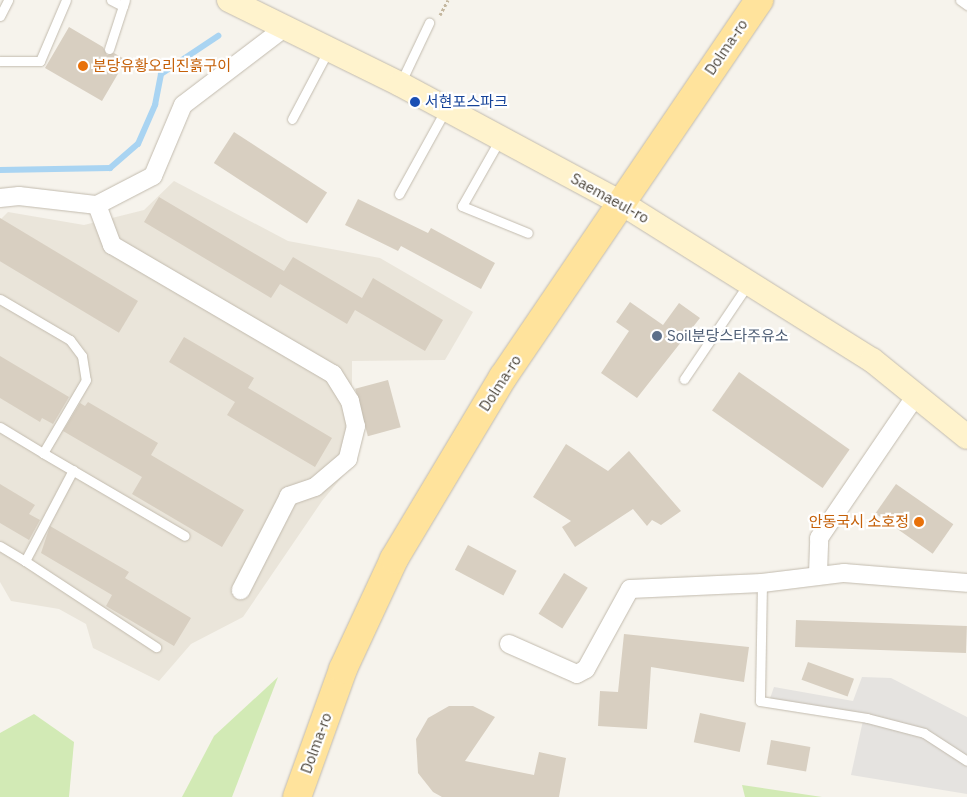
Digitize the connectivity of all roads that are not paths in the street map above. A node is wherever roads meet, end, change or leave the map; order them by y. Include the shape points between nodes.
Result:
1 (8, 0) edge
2 (66, 0) edge
3 (111, 0) edge
4 (229, 0) edge
5 (759, 0) edge
6 (960, 0) edge
7 (124, 3) edge
8 (967, 5) edge
9 (0, 16) edge
10 (429, 23) dead end
11 (284, 28) junction
12 (109, 50) dead end
13 (328, 51) junction
14 (0, 61) edge
15 (400, 84) junction
16 (446, 109) junction
17 (292, 119) dead end
18 (501, 138) junction
19 (399, 194) dead end
20 (0, 198) edge
21 (623, 204) junction
22 (97, 205) junction
23 (528, 233) dead end
24 (750, 282) junction
25 (0, 299) edge
26 (684, 379) dead end
27 (917, 394) junction
28 (0, 427) edge
29 (967, 437) edge
30 (43, 453) junction
31 (73, 470) junction
32 (185, 536) dead end
33 (0, 546) edge
34 (25, 561) junction
35 (818, 574) junction
36 (762, 583) junction
37 (967, 583) edge
38 (241, 590) dead end
39 (509, 644) dead end
40 (156, 647) dead end
41 (967, 760) edge
42 (297, 797) edge

1 - 9 lane
2 - 14 lane via 40,61
3 - 7 lane
4 - 11 street, Saemaeul-ro
5 - 21 main road, Dolma-ro
6 - 8 lane
7 - 12 lane
10 - 15 lane
11 - 13 street, Saemaeul-ro
11 - 22 street via 183,105 154,176
13 - 15 street, Saemaeul-ro
13 - 17 lane
15 - 16 street, Saemaeul-ro
16 - 18 street, Saemaeul-ro
16 - 19 lane
18 - 21 street, Saemaeul-ro
18 - 23 lane via 462,206
20 - 22 street via 19,196
21 - 24 street, Saemaeul-ro
21 - 42 main road, Dolma-ro via 502,377 394,558 343,668
22 - 38 street via 112,245 333,374 350,401 356,426 348,460 315,487 289,496
24 - 26 lane
24 - 27 street, Saemaeul-ro
25 - 30 lane via 70,340 82,356 86,380
27 - 29 street, Saemaeul-ro
27 - 35 street via 818,538
28 - 30 lane
30 - 31 lane
31 - 32 lane
31 - 34 lane
33 - 34 lane
34 - 40 lane
35 - 36 street
35 - 37 street
36 - 39 street via 630,589 586,670 577,674
36 - 41 lane via 760,701 866,718 924,733

